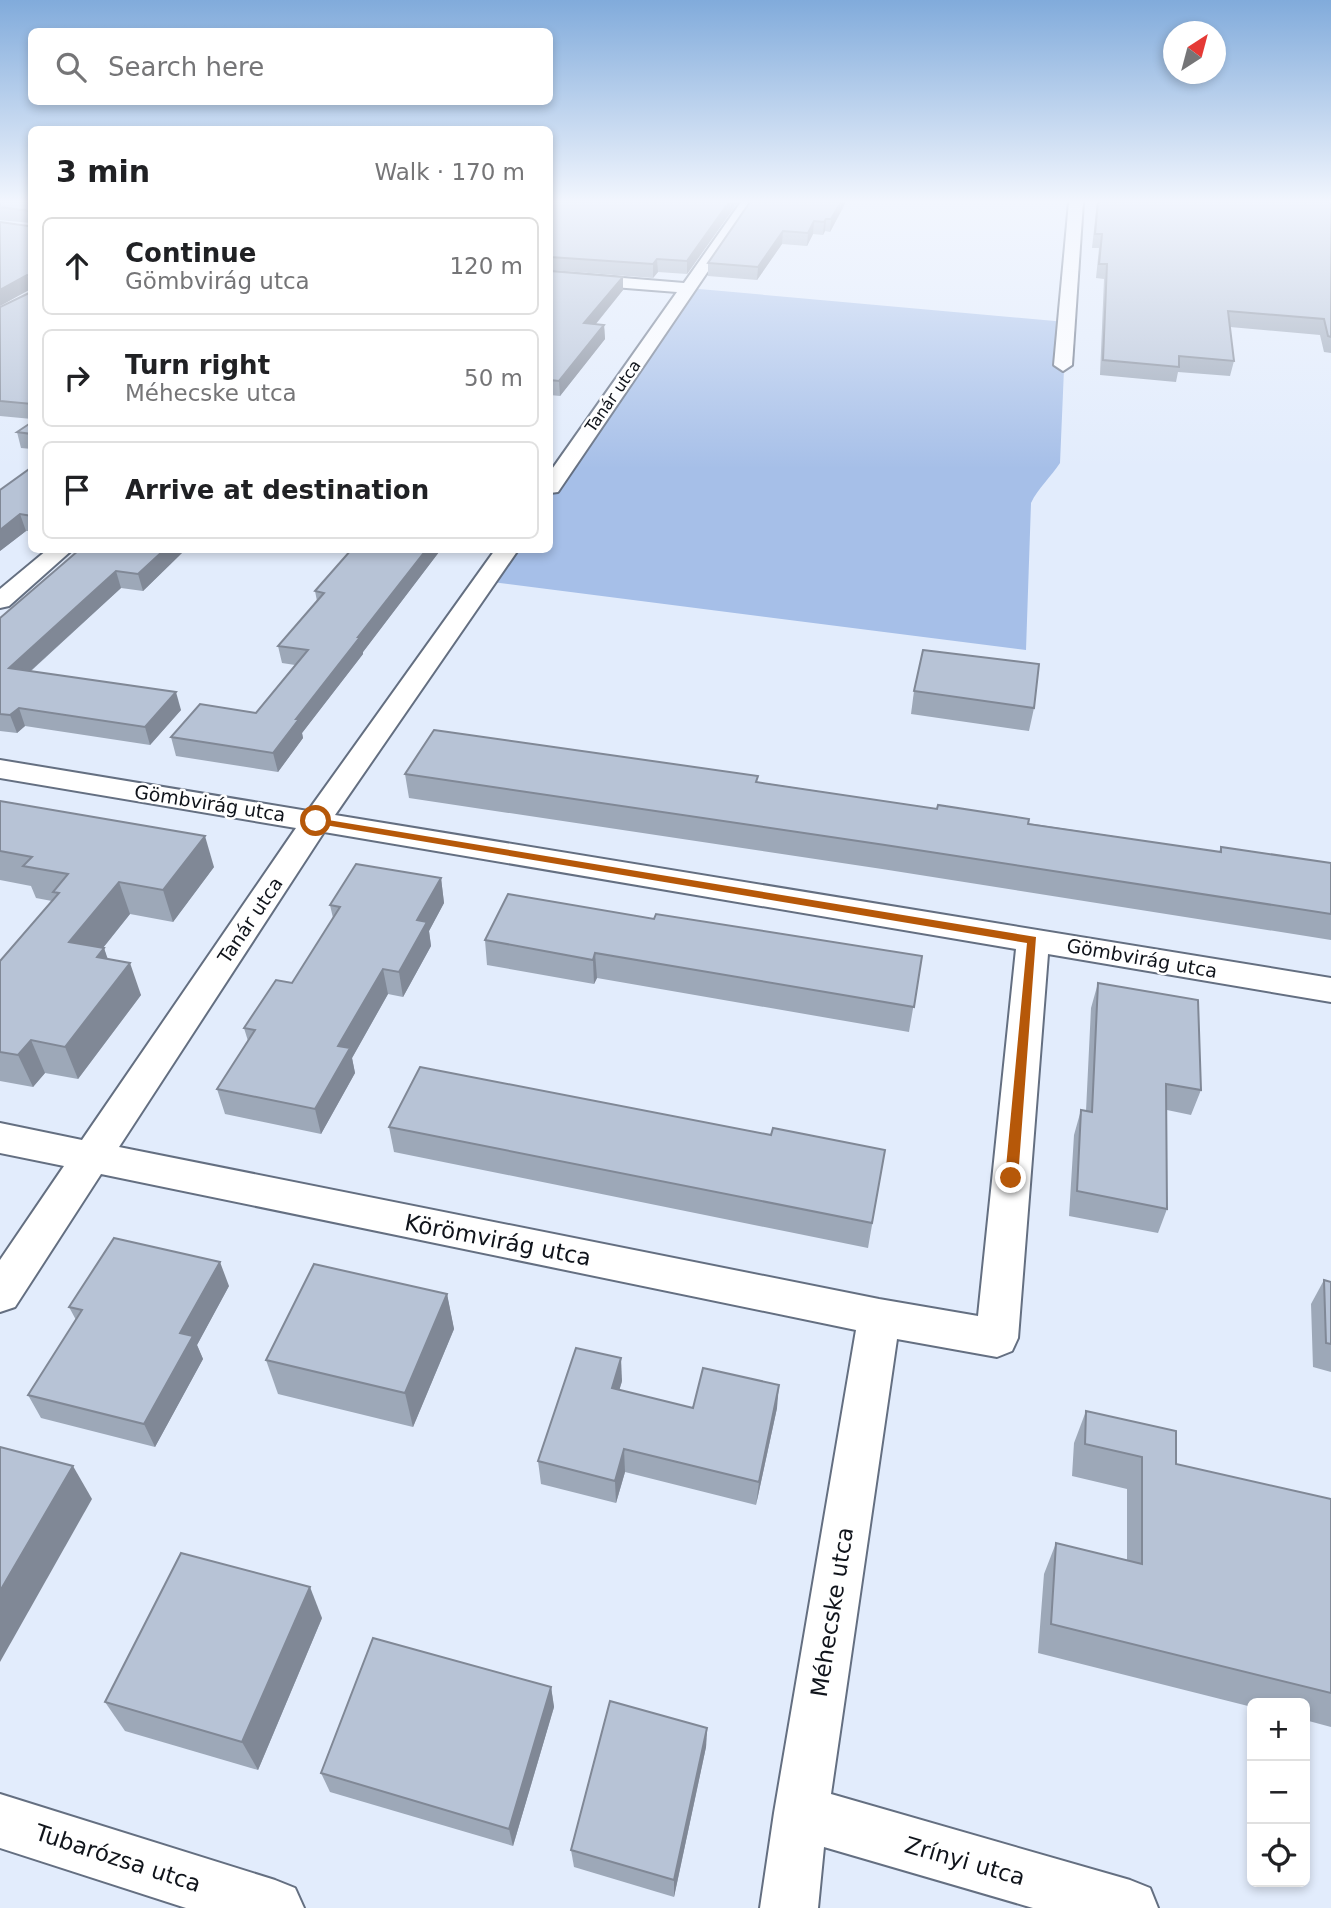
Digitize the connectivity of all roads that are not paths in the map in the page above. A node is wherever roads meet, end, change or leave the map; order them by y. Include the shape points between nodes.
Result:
1 (686, 291) edge
2 (1069, 291) edge
3 (1063, 365) dead end
4 (553, 483) edge
5 (56, 553) edge
6 (504, 553) edge
7 (0, 601) edge
8 (0, 769) edge
9 (316, 821) junction
10 (1032, 940) junction
11 (1331, 990) edge
12 (0, 1138) edge
13 (92, 1158) junction
14 (0, 1294) edge
15 (878, 1317) junction
16 (801, 1813) junction
17 (0, 1821) edge
18 (275, 1908) edge
19 (789, 1908) edge
20 (1130, 1908) edge

1 - 4 street, Tanár utca
2 - 3 street
5 - 7 street
6 - 9 street, Tanár utca
8 - 9 street, Gömbvirág utca
9 - 10 street, Gömbvirág utca
9 - 13 street, Tanár utca
10 - 11 street, Gömbvirág utca
10 - 15 street, Körömvirág utca via 997,1338
12 - 13 street, Körömvirág utca
13 - 14 street, Tanár utca
13 - 15 street, Körömvirág utca
15 - 16 street, Méhecske utca
16 - 19 street, Méhecske utca
16 - 20 street, Zrínyi utca
17 - 18 street, Tubarózsa utca

